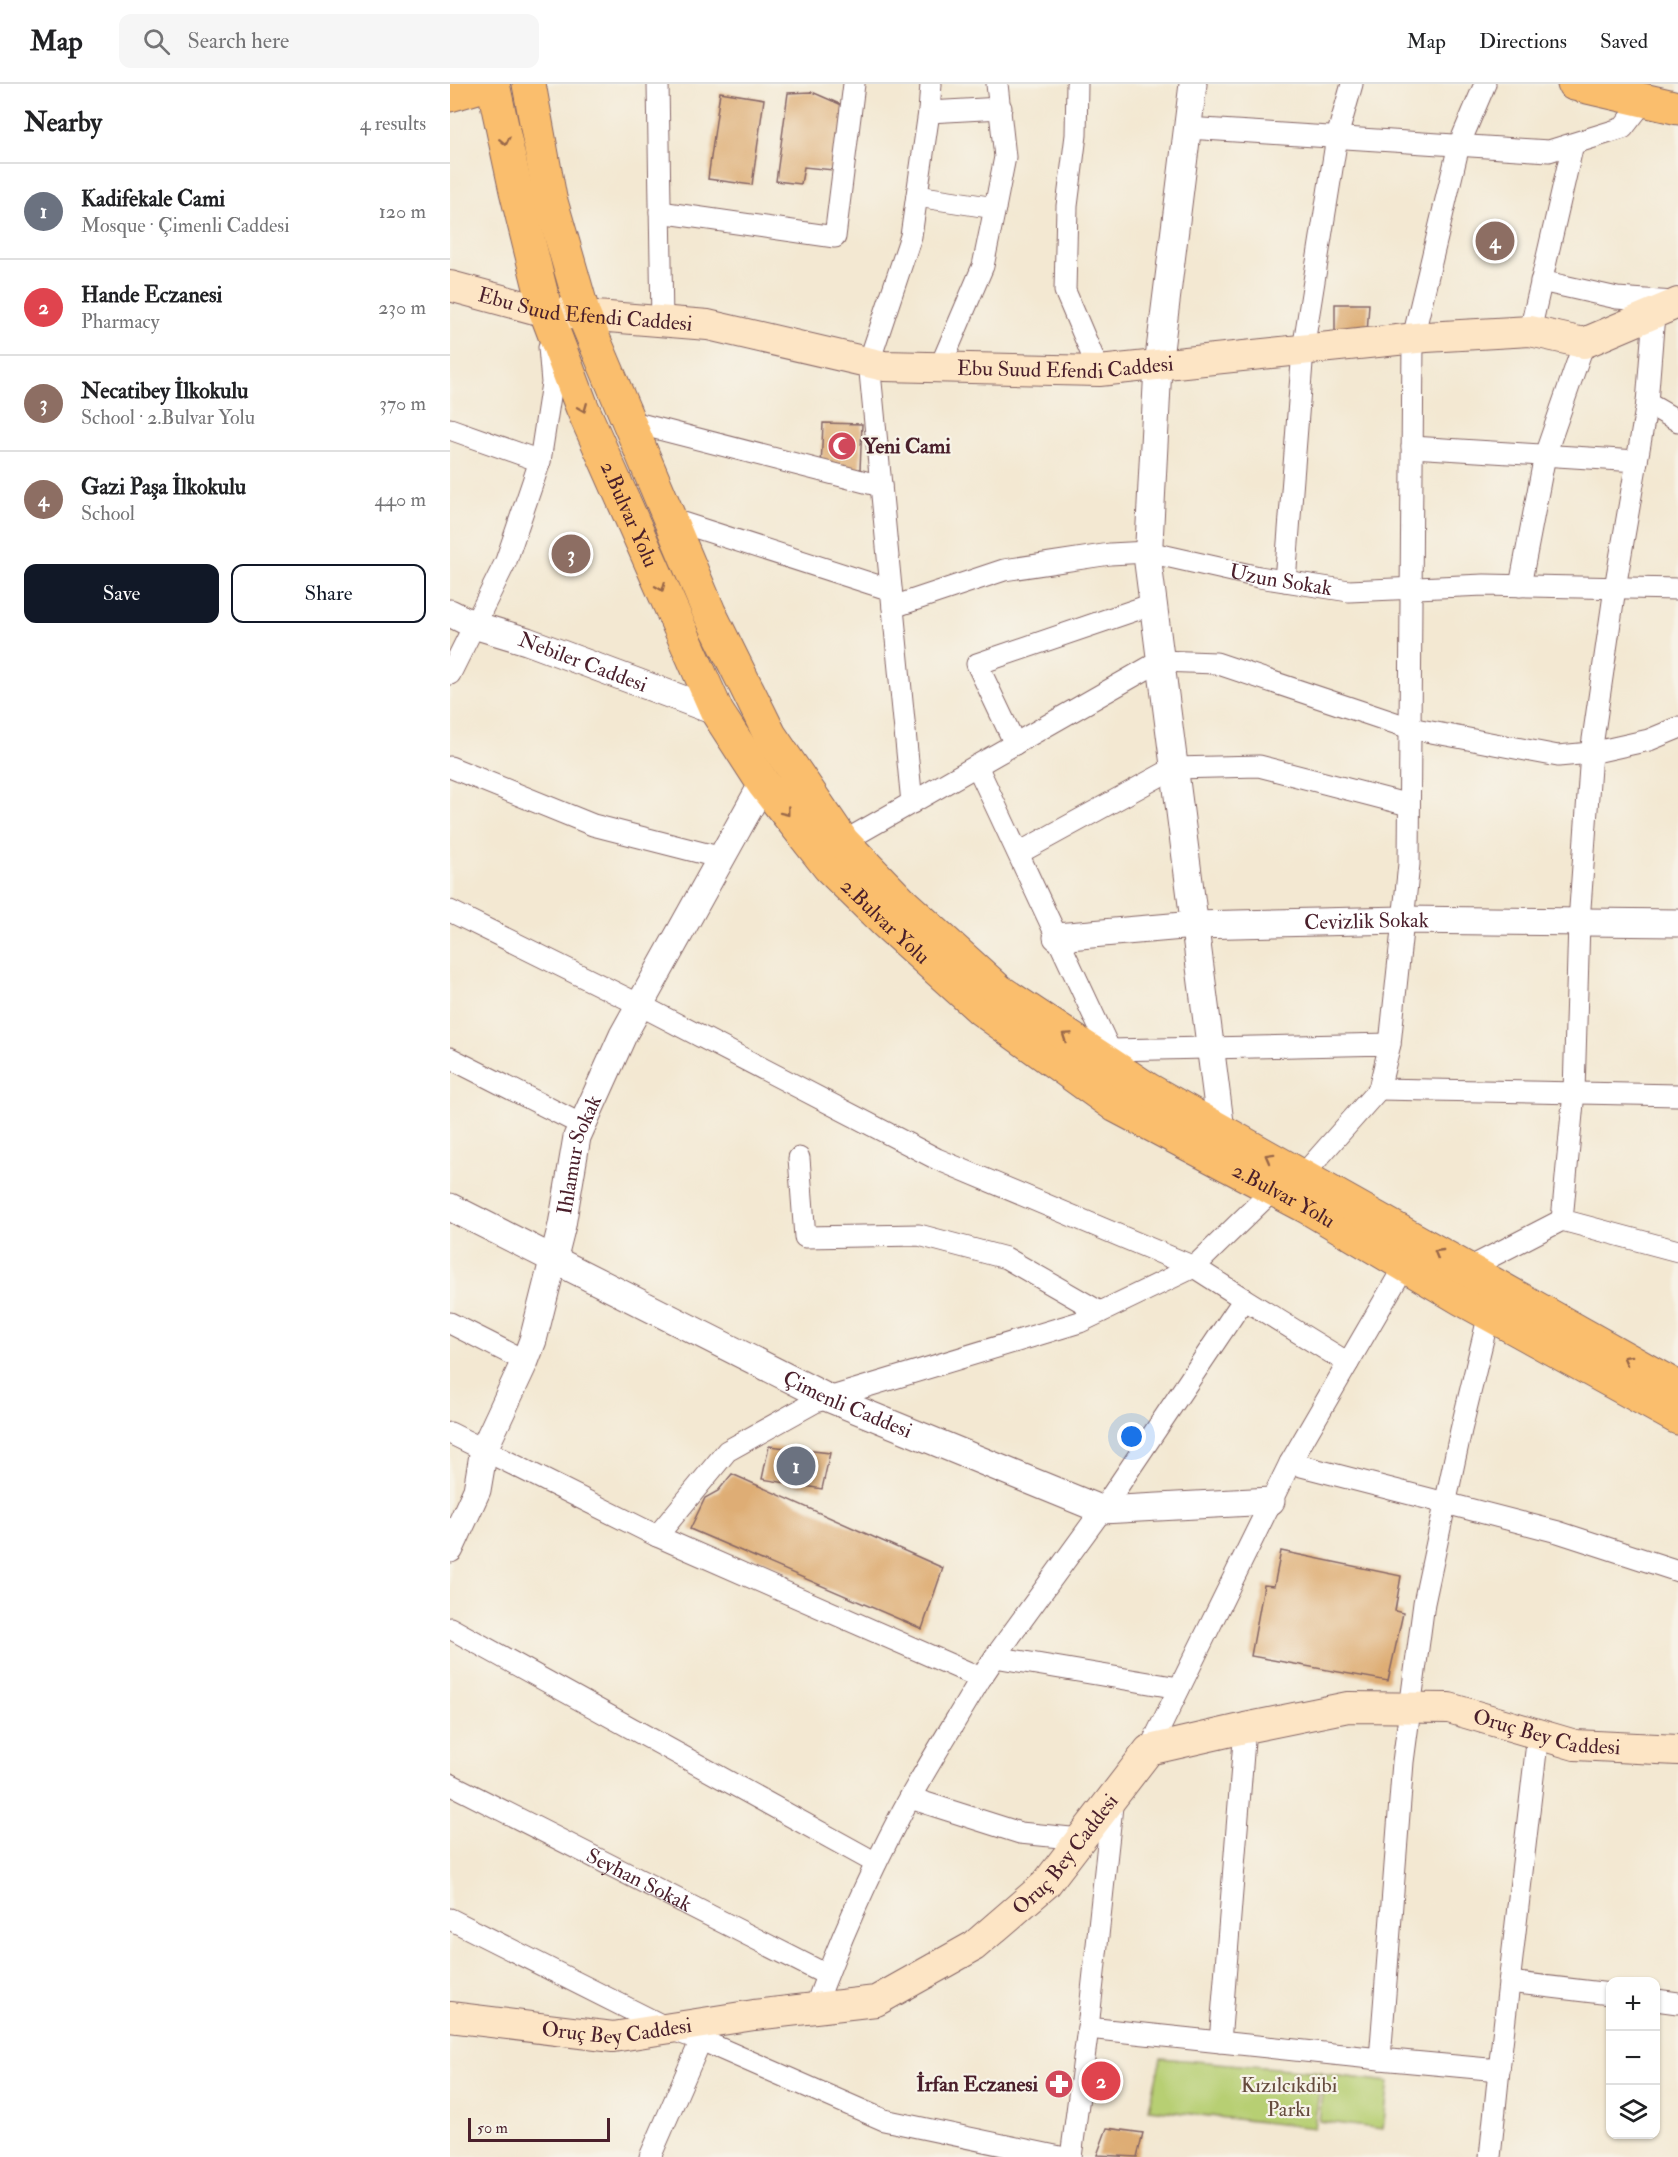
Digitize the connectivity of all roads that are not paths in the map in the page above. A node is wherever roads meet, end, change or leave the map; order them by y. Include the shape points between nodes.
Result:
1 (491, 84) edge
2 (529, 84) edge
3 (657, 84) edge
4 (854, 84) edge
5 (931, 84) edge
6 (997, 84) edge
7 (1077, 84) edge
8 (1193, 84) edge
9 (1352, 84) edge
10 (1485, 84) edge
11 (1574, 84) edge
12 (450, 95) edge
13 (1644, 101) junction
14 (1001, 108) junction
15 (1678, 108) edge
16 (929, 112) junction
17 (1187, 128) junction
18 (1337, 137) junction
19 (1573, 144) junction
20 (1459, 145) junction
21 (917, 196) junction
22 (995, 208) junction
23 (660, 212) junction
24 (1541, 281) junction
25 (450, 286) edge
26 (1670, 306) edge
27 (546, 312) junction
28 (584, 316) junction
29 (662, 322) junction
30 (1530, 331) junction
31 (1413, 338) junction
32 (1584, 343) junction
33 (1304, 350) junction
34 (869, 362) junction
35 (1158, 366) junction
36 (940, 367) junction
37 (1099, 371) junction
38 (1647, 403) junction
39 (628, 421) junction
40 (1678, 421) edge
41 (450, 429) edge
42 (1412, 447) junction
43 (1545, 455) junction
44 (540, 461) junction
45 (1637, 461) junction
46 (881, 486) junction
47 (670, 519) junction
48 (1148, 552) junction
49 (1285, 581) junction
50 (1520, 586) junction
51 (1411, 588) junction
52 (1615, 588) junction
53 (1678, 589) edge
54 (892, 599) junction
55 (1153, 604) junction
56 (450, 613) edge
57 (474, 625) junction
58 (1160, 661) junction
59 (450, 674) edge
60 (717, 712) junction
61 (1410, 728) junction
62 (1678, 728) edge
63 (1015, 744) junction
64 (1591, 753) junction
65 (977, 766) junction
66 (450, 767) edge
67 (1174, 768) junction
68 (764, 783) junction
69 (912, 802) junction
70 (1409, 805) junction
71 (843, 842) junction
72 (1018, 853) junction
73 (722, 858) junction
74 (450, 910) edge
75 (1403, 920) junction
76 (1579, 922) junction
77 (1678, 923) edge
78 (1194, 925) junction
79 (1057, 937) junction
80 (640, 1005) junction
81 (1390, 1044) junction
82 (1210, 1049) junction
83 (450, 1058) edge
84 (1114, 1060) junction
85 (1379, 1089) junction
86 (1574, 1092) junction
87 (1678, 1095) edge
88 (582, 1125) junction
89 (1221, 1130) junction
90 (799, 1158) dead end
91 (1303, 1175) junction
92 (1273, 1190) junction
93 (450, 1207) edge
94 (1562, 1220) junction
95 (1678, 1251) edge
96 (554, 1258) junction
97 (1405, 1265) junction
98 (1194, 1267) junction
99 (1467, 1269) junction
100 (1244, 1299) junction
101 (1100, 1312) junction
102 (1489, 1314) junction
103 (450, 1323) edge
104 (525, 1361) junction
105 (1348, 1363) junction
106 (1678, 1388) edge
107 (828, 1398) junction
108 (1678, 1418) edge
109 (450, 1433) edge
110 (484, 1449) junction
111 (1290, 1463) junction
112 (1271, 1501) junction
113 (1445, 1502) junction
114 (1102, 1510) junction
115 (657, 1536) junction
116 (450, 1549) edge
117 (1678, 1571) edge
118 (450, 1628) edge
119 (995, 1657) junction
120 (981, 1678) junction
121 (1179, 1689) junction
122 (1411, 1707) junction
123 (1245, 1728) junction
124 (1538, 1734) junction
125 (1149, 1750) junction
126 (1678, 1750) edge
127 (450, 1784) edge
128 (1113, 1796) junction
129 (910, 1798) junction
130 (1081, 1839) junction
131 (876, 1863) junction
132 (450, 1919) edge
133 (827, 1975) junction
134 (1509, 1982) junction
135 (1606, 1993) edge
136 (1660, 2000) edge
137 (1678, 2002) edge
138 (815, 2008) junction
139 (450, 2017) edge
140 (667, 2028) junction
141 (1088, 2028) junction
142 (701, 2040) junction
143 (1220, 2042) junction
144 (1380, 2059) junction
145 (1500, 2070) junction
146 (653, 2156) edge
147 (1060, 2157) edge
148 (1071, 2157) edge
149 (1490, 2157) edge

1 - 12 main road
1 -> 27 main road, 2.Bulvar Yolu
2 - 28 main road, 2.Bulvar Yolu via 550,198
3 - 23 street
4 - 23 street via 835,237
5 - 16 street
6 - 14 street
7 - 37 street via 1065,291
8 - 17 street
9 - 18 street
10 - 20 street
11 - 13 main road
13 - 15 main road
13 - 19 street via 1623,128
14 - 16 street
14 - 22 street via 1005,157
16 - 21 street
17 - 18 street
17 - 35 street
18 - 20 street
18 - 33 street
19 - 20 street via 1549,151
19 - 24 street
20 - 31 street
21 - 22 street
21 - 34 street via 911,236
22 - 36 street via 983,266
23 - 29 street
24 - 26 street
24 - 30 street
25 - 27 main road, Ebu Suud Efendi Caddesi
26 - 32 main road
26 - 38 street
27 - 28 main road, Ebu Suud Efendi Caddesi
27 - 44 street via 552,383
27 -> 60 main road, 2.Bulvar Yolu via 587,418
28 - 29 main road, Ebu Suud Efendi Caddesi
28 - 39 main road, 2.Bulvar Yolu
29 - 34 main road, Ebu Suud Efendi Caddesi via 708,325
30 - 31 main road, Ebu Suud Efendi Caddesi
30 - 32 main road, Ebu Suud Efendi Caddesi
31 - 33 main road, Ebu Suud Efendi Caddesi
31 - 42 street
32 - 43 street
33 - 35 main road, Ebu Suud Efendi Caddesi
33 - 49 street
34 - 36 main road, Ebu Suud Efendi Caddesi
34 - 46 street
35 - 37 main road, Ebu Suud Efendi Caddesi
35 - 48 street
36 - 37 main road, Ebu Suud Efendi Caddesi
38 - 40 street
38 - 45 street
39 - 46 street
39 - 47 main road, 2.Bulvar Yolu
41 - 44 street
42 - 43 street
42 - 51 street
43 - 45 street
43 - 50 street
44 - 57 street via 506,561
45 - 52 street
46 - 54 street
47 - 54 street
47 - 71 main road, 2.Bulvar Yolu via 709,612 770,735
48 - 49 street, Uzun Sokak
48 - 54 street, Uzun Sokak via 1004,570
48 - 55 street
49 - 51 street, Uzun Sokak via 1349,591
50 - 51 street, Uzun Sokak
50 - 52 street, Uzun Sokak
51 - 61 street
52 - 53 street, Uzun Sokak
52 - 64 street
54 - 69 street
55 - 58 street
55 - 63 street via 977,664
56 - 57 street, Nebiler Caddesi
57 - 59 street
57 - 60 street, Nebiler Caddesi
58 - 61 street via 1216,663
58 - 63 street
58 - 67 street
60 - 68 main road, 2.Bulvar Yolu
61 - 64 street via 1558,756
61 - 70 street
62 - 64 street via 1649,740
63 - 65 street
64 - 76 street
65 - 69 street
65 - 72 street
66 - 73 street via 593,825
67 - 70 street via 1260,766
67 - 72 street
67 - 78 street
68 - 73 street, Ihlamur Sokak
68 -> 92 main road, 2.Bulvar Yolu via 829,867 981,1009 1116,1106
69 - 71 street
70 - 75 street via 1409,864
84 -> 71 main road, 2.Bulvar Yolu via 998,990 900,901
72 - 79 street
73 - 80 street, Ihlamur Sokak
74 - 80 street
75 - 76 street, Cevizlik Sokak
75 - 78 street, Cevizlik Sokak
75 - 81 street
76 - 77 street, Cevizlik Sokak
76 - 86 street
78 - 79 street, Cevizlik Sokak
78 - 82 street
79 - 84 street
80 - 88 street, Ihlamur Sokak
80 - 98 street via 937,1159
81 - 82 street
81 - 85 street
82 - 84 street
82 - 89 street
83 - 88 street
84 - 89 main road, 2.Bulvar Yolu via 1149,1090
85 - 86 street
85 - 91 street
86 - 87 street
86 - 94 street
88 - 96 street, Ihlamur Sokak
91 -> 89 main road, 2.Bulvar Yolu
90 - 101 street via 805,1238 919,1235 1006,1258
91 - 92 street
99 -> 91 main road, 2.Bulvar Yolu
92 - 97 main road, 2.Bulvar Yolu
92 - 98 street
93 - 96 street, Çimenli Caddesi
94 - 95 street
94 - 99 street
96 - 104 street, Ihlamur Sokak
96 - 107 street, Çimenli Caddesi
97 - 102 main road, 2.Bulvar Yolu
97 - 105 street
98 - 100 street
98 - 101 street
106 -> 99 main road, 2.Bulvar Yolu
100 - 105 street
100 - 114 street
101 - 107 street via 1080,1322
102 - 108 main road, 2.Bulvar Yolu
102 - 113 street
103 - 104 street
104 - 110 street, Ihlamur Sokak
105 - 111 street
107 - 114 street, Çimenli Caddesi
107 - 115 street via 727,1451
109 - 110 street
110 - 115 street
110 - 116 street, Ihlamur Sokak via 477,1490
111 - 112 street
111 - 113 street
112 - 114 street, Çimenli Caddesi
112 - 121 street
113 - 117 street via 1558,1532
113 - 122 street via 1424,1603
114 - 119 street
115 - 120 street
118 - 131 street
119 - 120 street
119 - 121 street
120 - 129 street
121 - 125 street
122 - 123 main road, Oruç Bey Caddesi via 1348,1707
122 - 124 main road, Oruç Bey Caddesi via 1449,1708
122 - 144 street via 1403,1762
123 - 125 main road, Oruç Bey Caddesi
123 - 143 street
124 - 126 main road, Oruç Bey Caddesi via 1575,1745
124 - 134 street
125 - 128 main road, Oruç Bey Caddesi
127 - 133 street, Seyhan Sokak
128 - 130 main road, Oruç Bey Caddesi
128 - 141 street
129 - 130 street via 1020,1833
129 - 131 street
130 - 138 main road, Oruç Bey Caddesi via 1046,1884 974,1946 876,2001
131 - 133 street
132 - 140 street
133 - 138 street
134 - 135 street
134 - 145 street
136 - 137 street
138 - 140 main road, Oruç Bey Caddesi
139 - 140 main road, Oruç Bey Caddesi via 613,2037
140 - 142 street
141 - 143 street
141 - 148 street
142 - 146 street
142 - 147 street via 884,2120
143 - 144 street
144 - 145 street
145 - 149 street

